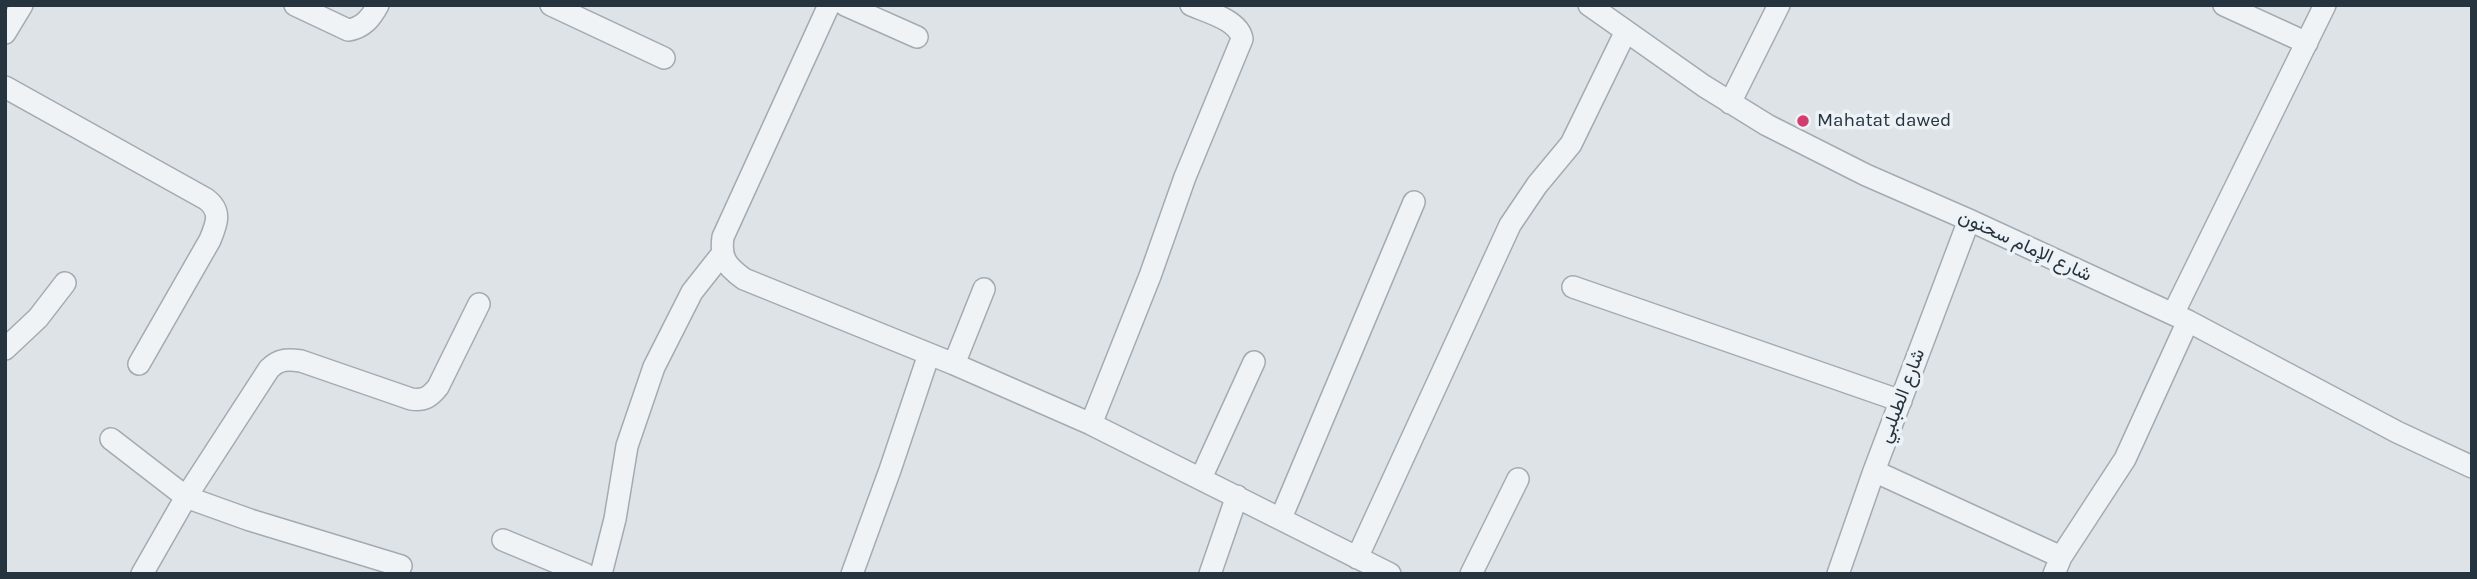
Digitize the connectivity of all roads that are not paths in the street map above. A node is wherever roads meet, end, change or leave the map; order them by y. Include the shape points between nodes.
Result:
1 (22, 5) edge
2 (295, 5) edge
3 (378, 5) edge
4 (551, 5) edge
5 (829, 5) edge
6 (845, 5) edge
7 (1191, 5) edge
8 (1589, 5) edge
9 (1779, 5) edge
10 (2224, 5) edge
11 (2325, 5) edge
12 (1626, 31) junction
13 (5, 33) edge
14 (917, 37) dead end
15 (2307, 43) junction
16 (664, 58) dead end
17 (5, 87) edge
18 (1730, 103) junction
19 (1414, 202) dead end
20 (1969, 219) junction
21 (722, 254) junction
22 (65, 283) dead end
23 (1573, 287) dead end
24 (984, 289) dead end
25 (479, 304) dead end
26 (2180, 317) junction
27 (5, 349) edge
28 (929, 354) junction
29 (1254, 362) dead end
30 (139, 364) dead end
31 (954, 364) junction
32 (1901, 401) junction
33 (1091, 424) junction
34 (111, 439) dead end
35 (2472, 467) edge
36 (1874, 471) junction
37 (1201, 478) junction
38 (1518, 479) dead end
39 (1237, 496) junction
40 (186, 497) junction
41 (1281, 519) junction
42 (503, 540) dead end
43 (1357, 558) junction
44 (401, 566) dead end
45 (2057, 569) edge
46 (142, 574) edge
47 (585, 574) edge
48 (601, 574) edge
49 (852, 574) edge
50 (1210, 574) edge
51 (1390, 574) edge
52 (1471, 574) edge
53 (1838, 574) edge

1 - 13 street
2 - 3 street via 348,30 371,18
4 - 16 street
5 - 21 street via 723,237
6 - 14 street
7 - 33 street via 1231,23 1242,38
8 - 12 street, شارع الإمام سحنون
9 - 18 street
10 - 15 street
11 - 15 street
12 - 18 street, شارع الإمام سحنون
12 - 43 street via 1571,144 1510,225
15 - 26 street
17 - 30 street via 206,199 217,210 211,240
18 - 20 street, شارع الإمام سحنون via 1866,175
19 - 41 street
20 - 26 street, شارع الإمام سحنون
20 - 32 street, شارع الطبلبي
21 - 28 street via 726,265 744,279
21 - 48 street via 692,292 654,367 627,446
22 - 27 street via 38,318
23 - 32 street
24 - 31 street
25 - 40 street via 438,387 422,400 301,361 275,363
26 - 35 street, شارع الإمام سحنون
26 - 45 street via 2124,459
28 - 31 street
28 - 49 street
29 - 37 street
31 - 33 street
32 - 36 street, شارع الطبلبي
33 - 37 street
34 - 40 street
36 - 45 street
36 - 53 street, شارع الطبلبي
37 - 39 street
38 - 52 street
39 - 41 street
39 - 50 street
40 - 44 street
40 - 46 street
41 - 43 street
42 - 47 street
43 - 51 street

